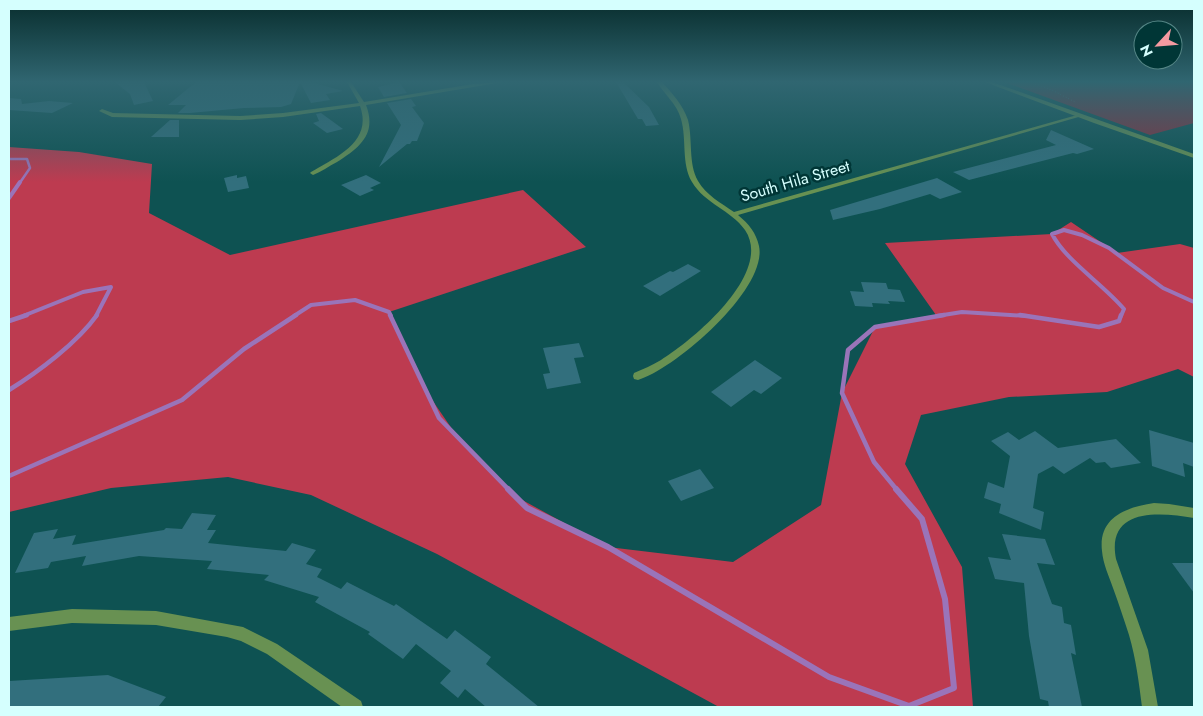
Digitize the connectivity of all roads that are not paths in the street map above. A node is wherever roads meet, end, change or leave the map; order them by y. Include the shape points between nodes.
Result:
1 (130, 115) edge
2 (280, 115) edge
3 (366, 115) edge
4 (682, 115) edge
5 (1079, 116) joint
6 (1194, 156) edge
7 (313, 172) dead end
8 (734, 214) junction
9 (638, 376) dead end
10 (1194, 513) edge
11 (9, 624) edge
12 (355, 707) edge
13 (1150, 707) edge

1 - 2 street via 246,118
3 - 7 street via 368,124 365,135 350,151
4 - 8 street via 694,180 708,197
5 - 6 street
5 - 8 street, South Hila Street
8 - 9 street, South Hila Street via 755,241 756,259 746,280 713,323 665,362
10 - 13 street via 1149,508 1123,517 1110,536 1110,562 1142,657
11 - 12 street via 72,616 156,618 227,630 243,634 272,649

